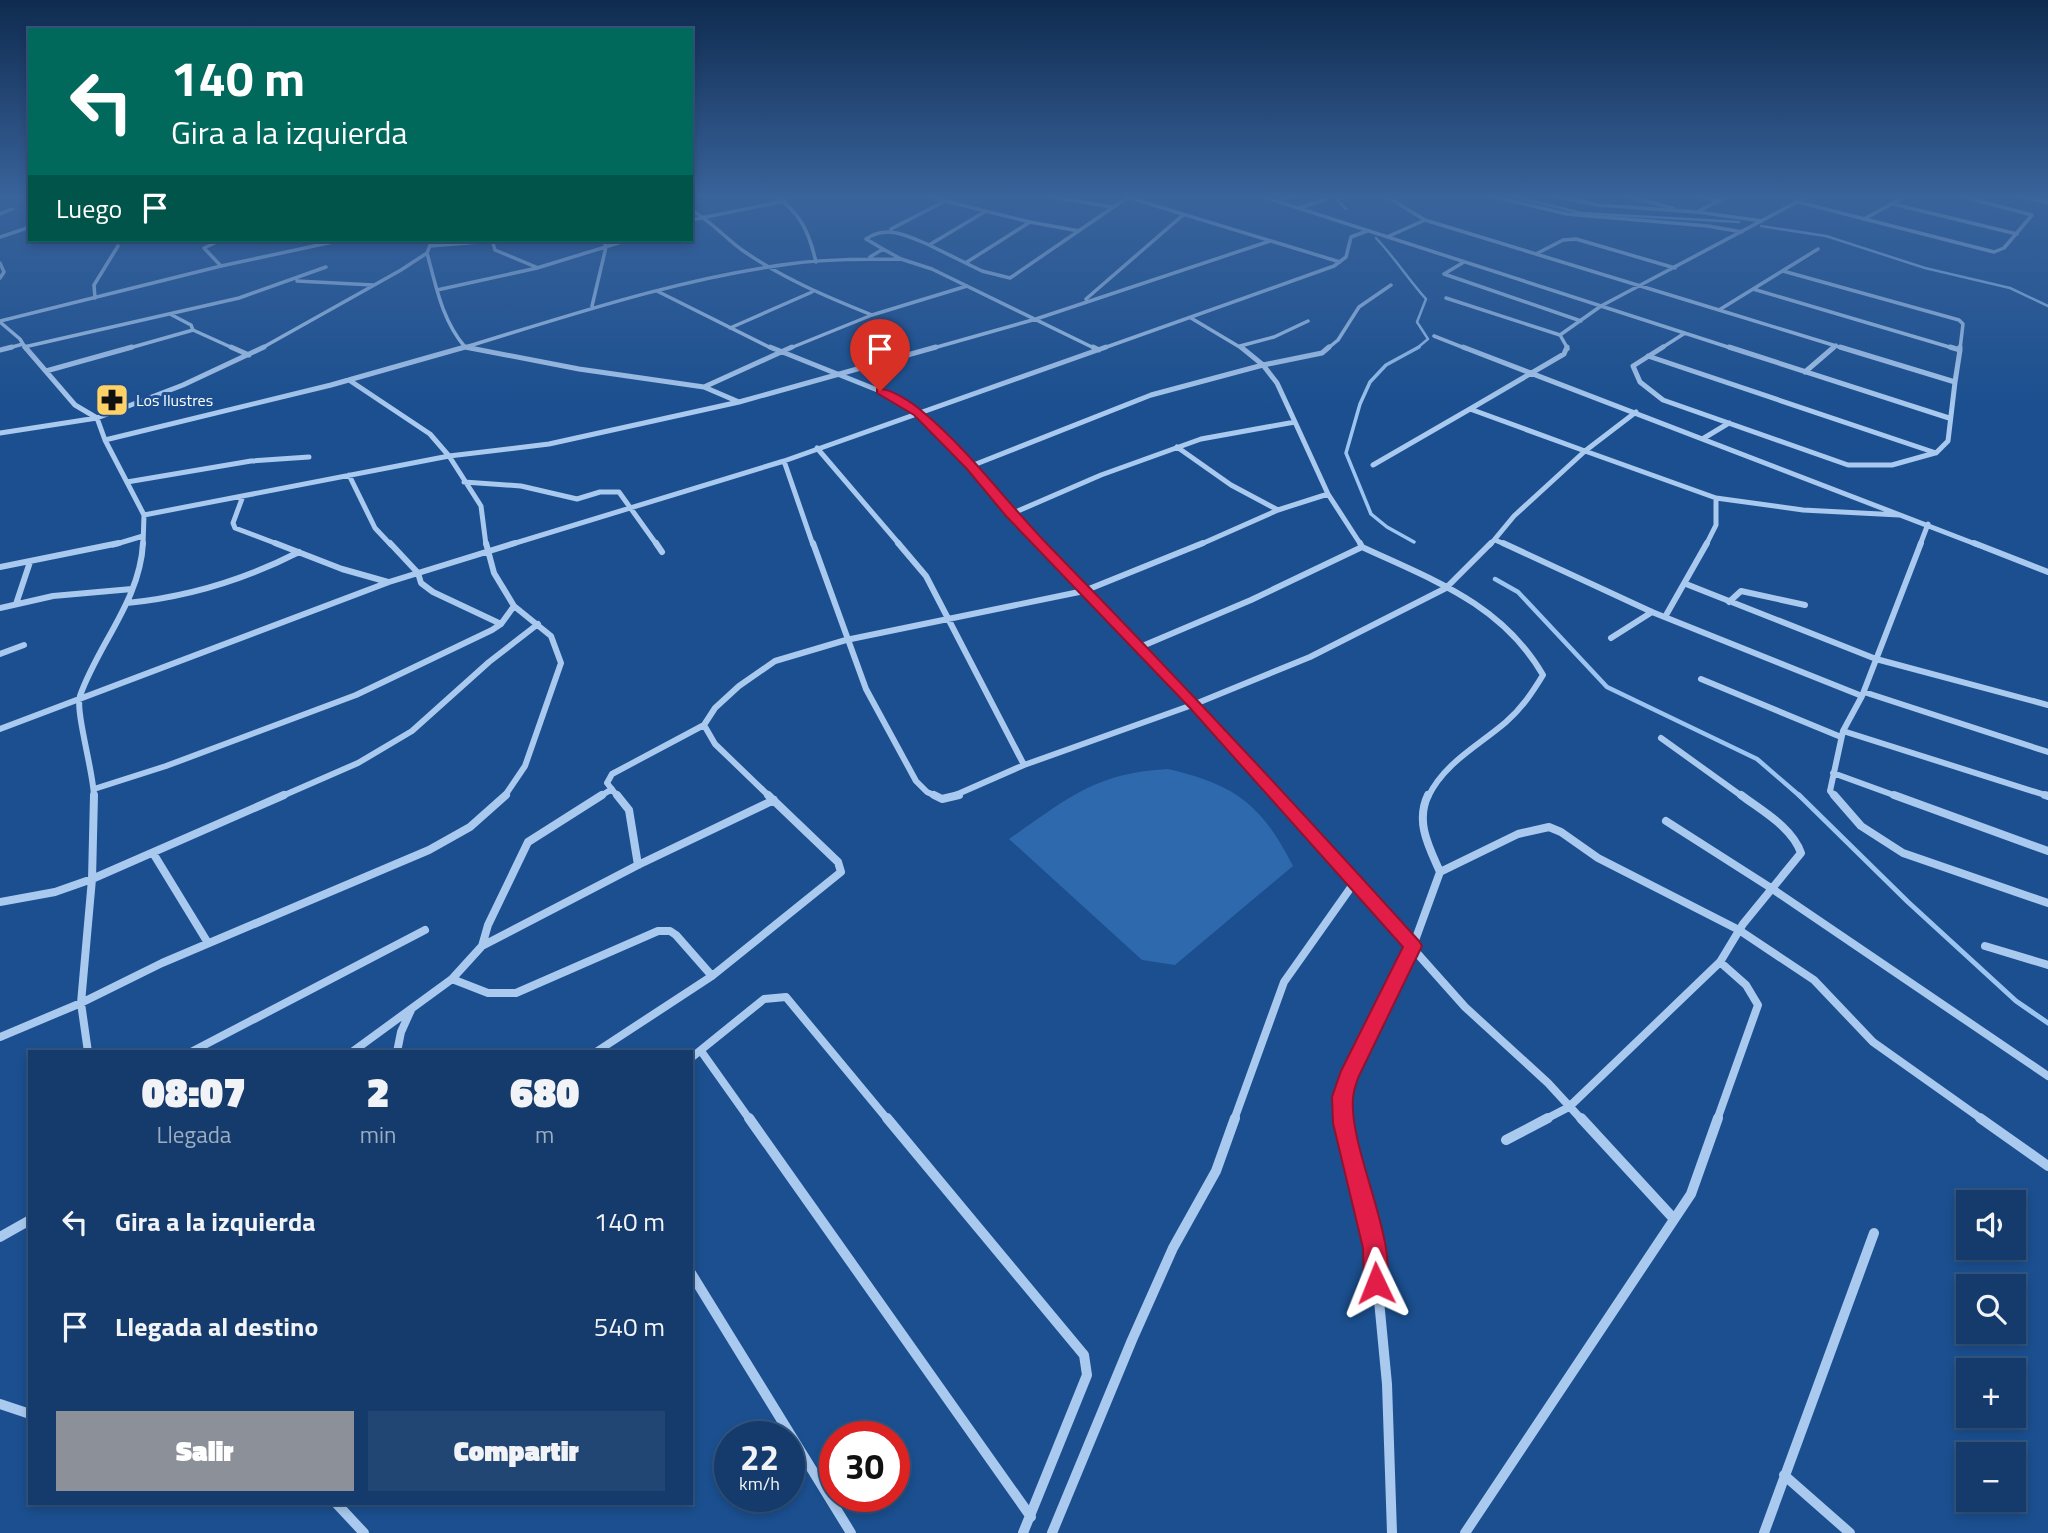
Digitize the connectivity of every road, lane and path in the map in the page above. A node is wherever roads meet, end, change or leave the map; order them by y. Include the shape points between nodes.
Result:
1 (105, 267) edge
2 (219, 267) edge
3 (326, 267) dead end
4 (405, 267) edge
5 (431, 267) edge
6 (534, 267) edge
7 (542, 267) edge
8 (601, 267) edge
9 (780, 267) edge
10 (924, 267) edge
11 (976, 267) edge
12 (1027, 267) edge
13 (1124, 267) edge
14 (1192, 267) edge
15 (1328, 267) edge
16 (1457, 267) edge
17 (1479, 267) edge
18 (1577, 267) edge
19 (1670, 267) edge
20 (1678, 267) edge
21 (1790, 267) edge
22 (537, 268) junction
23 (769, 268) junction
24 (1675, 268) junction
25 (1783, 271) junction
26 (292, 280) junction
27 (374, 285) junction
28 (1391, 285) dead end
29 (967, 286) junction
30 (1641, 286) junction
31 (1753, 289) junction
32 (438, 290) junction
33 (657, 291) junction
34 (812, 292) junction
35 (94, 298) junction
36 (1446, 298) dead end
37 (1083, 302) junction
38 (592, 306) junction
39 (1601, 306) junction
40 (1719, 310) junction
41 (170, 314) junction
42 (872, 315) junction
43 (1191, 318) junction
44 (1036, 319) junction
45 (1308, 321) dead end
46 (1581, 321) junction
47 (0, 322) edge
48 (730, 328) junction
49 (193, 330) junction
50 (1685, 333) junction
51 (1560, 335) junction
52 (1434, 336) dead end
53 (24, 345) junction
54 (1836, 345) junction
55 (1240, 346) junction
56 (465, 347) junction
57 (0, 350) edge
58 (1960, 350) junction
59 (1099, 351) junction
60 (780, 352) junction
61 (249, 355) junction
62 (1648, 356) junction
63 (1263, 365) junction
64 (46, 371) junction
65 (1530, 372) junction
66 (1805, 372) junction
67 (844, 375) junction
68 (349, 380) junction
69 (1955, 382) junction
70 (705, 387) junction
71 (739, 402) junction
72 (1471, 409) junction
73 (1636, 412) junction
74 (918, 413) junction
75 (97, 418) junction
76 (1949, 418) junction
77 (1295, 422) junction
78 (1729, 423) junction
79 (0, 433) edge
80 (1704, 438) junction
81 (105, 440) junction
82 (1177, 447) junction
83 (817, 448) junction
84 (1585, 451) junction
85 (1936, 453) junction
86 (449, 456) junction
87 (309, 457) dead end
88 (784, 461) junction
89 (1373, 465) dead end
90 (971, 466) junction
91 (349, 475) junction
92 (127, 482) junction
93 (464, 482) junction
94 (1328, 494) junction
95 (243, 496) junction
96 (1716, 498) junction
97 (631, 507) junction
98 (1278, 510) junction
99 (1011, 513) junction
100 (144, 515) junction
101 (1907, 516) junction
102 (1928, 524) junction
103 (143, 536) junction
104 (1496, 540) junction
105 (1362, 547) junction
106 (487, 550) junction
107 (299, 552) junction
108 (662, 552) dead end
109 (30, 562) junction
110 (0, 567) edge
111 (2048, 572) edge
112 (418, 573) junction
113 (389, 582) junction
114 (1686, 584) junction
115 (1446, 588) junction
116 (132, 589) junction
117 (1084, 590) junction
118 (1729, 602) junction
119 (127, 603) junction
120 (16, 604) junction
121 (1805, 605) dead end
122 (514, 606) junction
123 (0, 608) edge
124 (1652, 612) junction
125 (1665, 617) junction
126 (948, 620) junction
127 (501, 624) junction
128 (538, 624) junction
129 (1611, 638) dead end
130 (846, 640) junction
131 (24, 645) dead end
132 (1140, 647) junction
133 (0, 654) edge
134 (1876, 659) junction
135 (1701, 679) dead end
136 (1863, 694) junction
137 (79, 699) junction
138 (1195, 704) junction
139 (2048, 705) edge
140 (704, 725) junction
141 (0, 729) edge
142 (1842, 734) junction
143 (1661, 738) dead end
144 (2048, 752) edge
145 (1024, 765) junction
146 (1833, 773) junction
147 (94, 789) junction
148 (612, 789) junction
149 (2048, 796) edge
150 (774, 800) junction
151 (1666, 821) dead end
152 (2048, 851) edge
153 (153, 853) junction
154 (638, 864) junction
155 (1440, 872) junction
156 (92, 879) junction
157 (1354, 883) junction
158 (1771, 888) junction
159 (0, 901) edge
160 (2048, 902) edge
161 (425, 930) dead end
162 (1739, 930) junction
163 (208, 943) junction
164 (482, 946) junction
165 (1413, 946) junction
166 (1984, 946) dead end
167 (1720, 962) junction
168 (2048, 965) edge
169 (712, 976) junction
170 (452, 979) junction
171 (81, 1003) junction
172 (412, 1009) junction
173 (0, 1037) edge
174 (88, 1050) edge
175 (195, 1050) edge
176 (355, 1050) edge
177 (397, 1050) edge
178 (599, 1050) edge
179 (701, 1051) junction
180 (693, 1057) edge
181 (2048, 1076) edge
182 (1569, 1107) junction
183 (1506, 1140) dead end
184 (2048, 1166) edge
185 (1674, 1219) junction
186 (28, 1221) edge
187 (1874, 1233) dead end
188 (0, 1237) edge
189 (693, 1276) edge
190 (0, 1404) edge
191 (28, 1413) edge
192 (1784, 1475) junction
193 (338, 1505) edge
194 (1031, 1517) junction
195 (364, 1533) edge
196 (851, 1533) edge
197 (1023, 1533) edge
198 (1052, 1533) edge
199 (1392, 1533) edge
200 (1465, 1533) edge
201 (1764, 1533) edge
202 (1850, 1533) edge

1 - 35 street via 94,285
2 - 35 street
3 - 26 street
4 - 27 street
5 - 32 street
6 - 22 street
7 - 22 street
8 - 38 street
9 - 23 street
10 - 29 street
11 - 12 street via 992,277 1010,278
13 - 37 street
14 - 37 street
15 - 43 street
16 - 46 street via 1444,274
17 - 39 street
18 - 30 street
19 - 24 street
20 - 24 street
21 - 25 street
22 - 32 street
23 - 33 street
23 - 34 street
24 - 30 street
25 - 31 street
25 - 58 street via 1958,320 1963,327
26 - 27 street
26 - 41 street
27 - 61 street
28 - 63 street via 1359,307 1338,340 1322,353
29 - 42 street
29 - 44 street
30 - 39 street
30 - 40 street
31 - 40 street
31 - 58 street
32 - 56 street via 454,337
33 - 38 street
33 - 48 street
34 - 42 street
34 - 48 street
35 - 47 street
36 - 51 street
37 - 44 street
38 - 56 street
39 - 46 street
39 - 50 street
40 - 54 street
41 - 49 street
41 - 53 street
42 - 60 street
43 - 55 street
43 - 59 street
44 - 59 street
44 - 67 street
45 - 55 street
46 - 51 street
47 - 53 street
48 - 60 street
49 - 61 street
49 - 64 street
50 - 62 street
50 - 66 street
51 - 65 street via 1569,349
52 - 65 street
53 - 57 street
53 - 64 street
54 - 66 street
54 - 69 street
55 - 63 street
56 - 68 street
56 - 70 street
58 - 69 street
59 - 74 street
60 - 67 street
60 - 70 street
61 - 75 street
62 - 78 street via 1633,366 1642,386 1663,400
62 - 85 street
63 - 77 street
63 - 90 street via 1221,373 1090,418
64 - 75 street via 75,405
65 - 72 street
65 - 73 street
66 - 76 street
67 - 71 street
67 - 74 street
68 - 81 street
68 - 86 street via 430,435
69 - 76 street
70 - 71 street
71 - 86 street via 549,444
72 - 84 street
72 - 89 street
73 - 80 street
73 - 84 street
74 - 83 street
74 - 90 street
75 - 79 street
75 - 81 street
76 - 85 street via 1948,441
77 - 82 street via 1222,433
77 - 94 street
78 - 80 street
78 - 85 street via 1861,467 1907,464
80 - 101 street
81 - 92 street
82 - 98 street via 1231,485
82 - 99 street
83 - 88 street
83 - 126 street via 926,576
84 - 96 street
84 - 104 street via 1514,516
86 - 91 street
86 - 93 street
87 - 92 street via 251,461
88 - 97 street
88 - 130 street
90 - 99 street
91 - 95 street
91 - 112 street via 375,528
92 - 100 street
93 - 97 street via 521,486 578,499 619,492
93 - 106 street via 481,506
94 - 98 street
94 - 105 street
95 - 100 street
95 - 107 street via 233,523 236,528
96 - 101 street via 1804,510
96 - 114 street via 1716,525
97 - 106 street
97 - 108 street
98 - 117 street via 1166,560
99 - 117 street
100 - 103 street
101 - 102 street
102 - 111 street
102 - 134 street
103 - 109 street
103 - 116 street via 142,560
104 - 115 street
104 - 124 street
105 - 115 street
105 - 132 street
106 - 112 street
106 - 122 street via 494,573
107 - 113 street
107 - 119 street via 225,584 165,601
109 - 110 street
109 - 120 street
112 - 113 street
112 - 127 street via 421,583 433,592
113 - 137 street
114 - 118 street
114 - 125 street
115 - 138 street via 1310,657
115 - 155 street via 1516,632 1534,655 1542,675 1525,704 1432,785 1423,803 1424,829 1428,852
116 - 119 street
116 - 120 street
117 - 126 street
117 - 132 street
118 - 121 street via 1738,592 1746,591
118 - 134 street
119 - 137 street
120 - 123 street
122 - 127 street
122 - 128 street
124 - 125 street
124 - 129 street
125 - 136 street
126 - 130 street
126 - 145 street
127 - 147 street via 356,695
128 - 153 street via 412,731 358,763
128 - 163 street via 551,636 561,663 525,766 501,802 470,827 429,850
130 - 140 street via 775,661 739,686
130 - 145 street via 866,689 927,792 942,799 960,795
131 - 133 street
132 - 138 street
134 - 136 street
134 - 139 street
135 - 142 street
136 - 142 street
136 - 144 street
137 - 141 street
137 - 147 street
138 - 145 street
138 - 157 street
140 - 148 street via 612,774 607,783
140 - 150 street via 715,744
142 - 146 street
142 - 149 street
143 - 158 street via 1797,841 1801,853
146 - 152 street
146 - 160 street via 1830,791 1875,837 1903,853
147 - 156 street
148 - 154 street via 629,810
148 - 164 street via 528,842
150 - 154 street
150 - 169 street via 838,862 841,872
151 - 158 street
153 - 156 street
153 - 163 street
154 - 164 street
155 - 162 street via 1518,834 1549,827 1598,858
155 - 165 street
156 - 159 street via 55,892
156 - 171 street
157 - 165 street
157 - 198 street via 1284,982 1216,1171 1173,1248
158 - 162 street
158 - 181 street
161 - 175 street
162 - 167 street
162 - 184 street via 1814,980 1872,1042
163 - 171 street
164 - 170 street
165 - 182 street via 1465,1007
165 - 199 street via 1342,1097 1343,1123 1374,1248 1387,1384
166 - 168 street
167 - 182 street
167 - 185 street via 1746,985 1758,1005 1690,1194
169 - 170 street via 670,931 658,931 505,996 477,993
169 - 178 street
170 - 172 street
171 - 173 street
171 - 174 street
172 - 176 street
172 - 177 street
179 - 180 street
179 - 194 street
179 - 194 street via 764,999 786,997 1084,1355 1087,1375
182 - 183 street
182 - 185 street
185 - 200 street
186 - 188 street
187 - 192 street
189 - 196 street
190 - 191 street
192 - 201 street
192 - 202 street
193 - 195 street
194 - 197 street

